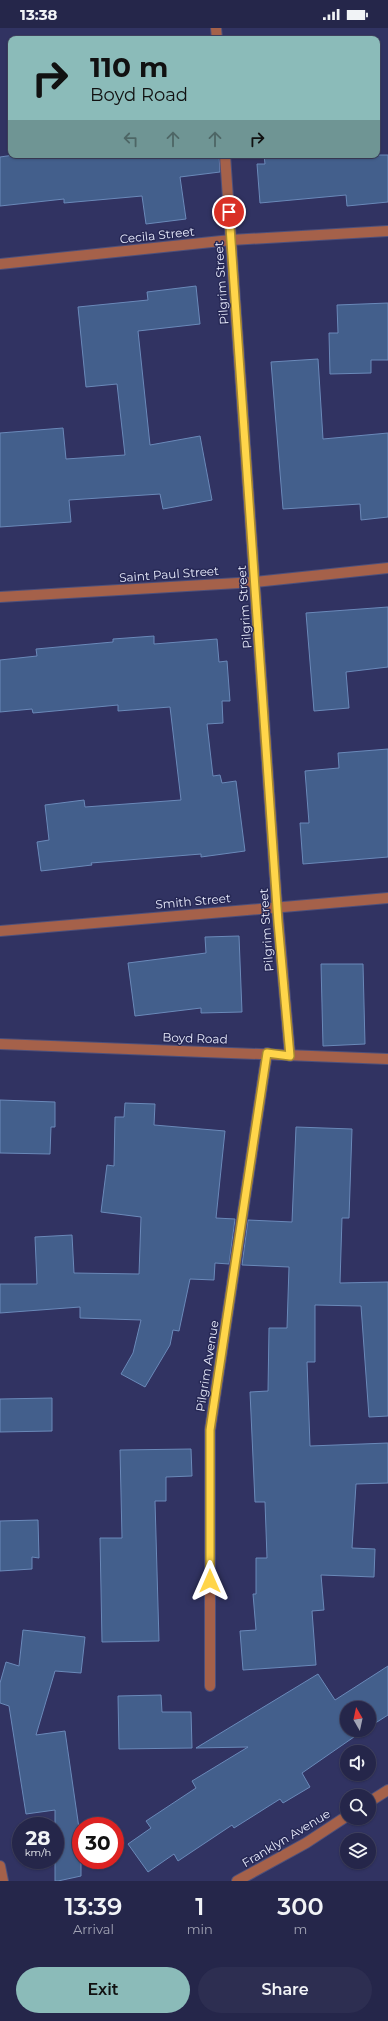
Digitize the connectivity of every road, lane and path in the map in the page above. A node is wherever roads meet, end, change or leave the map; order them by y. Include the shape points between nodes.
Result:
1 (225, 158) edge
2 (388, 231) edge
3 (231, 240) junction
4 (0, 264) edge
5 (388, 568) edge
6 (255, 582) junction
7 (0, 597) edge
8 (388, 898) edge
9 (278, 907) junction
10 (0, 931) edge
11 (0, 1044) edge
12 (267, 1053) junction
13 (290, 1056) junction
14 (388, 1059) edge
15 (210, 1686) dead end
16 (388, 1790) edge
17 (376, 1798) edge
18 (340, 1821) edge
19 (0, 1866) edge
20 (3, 1881) edge
21 (238, 1881) edge

1 - 3 street, Pilgrim Street
2 - 3 street, Cecila Street
3 - 4 street, Cecila Street
3 - 6 street, Pilgrim Street
5 - 6 street, Saint Paul Street
6 - 7 street, Saint Paul Street
6 - 9 street, Pilgrim Street
8 - 9 street, Smith Street
9 - 10 street, Smith Street
9 - 13 street, Pilgrim Street
11 - 12 street, Boyd Road
12 - 13 street, Boyd Road
12 - 15 street, Pilgrim Avenue via 210,1430
13 - 14 street, Boyd Road
16 - 17 street
18 - 21 street, Franklyn Avenue
19 - 20 street

